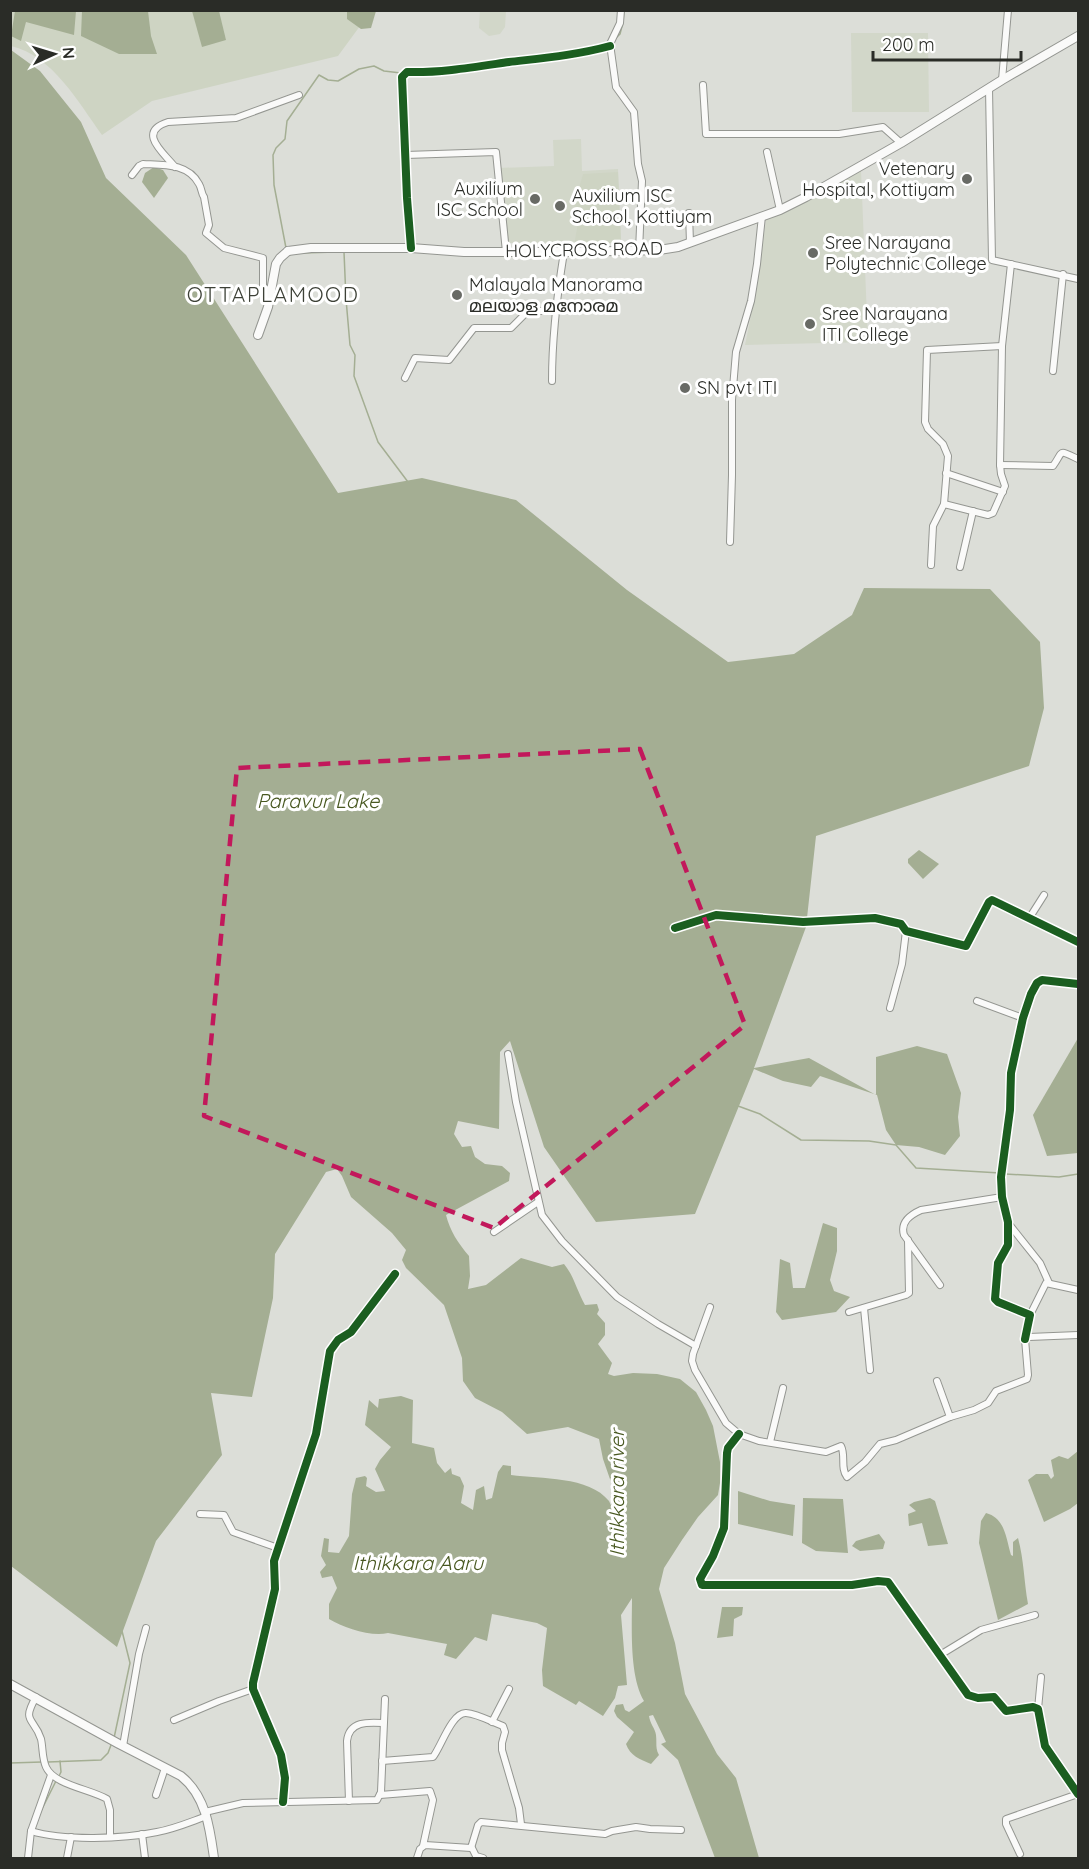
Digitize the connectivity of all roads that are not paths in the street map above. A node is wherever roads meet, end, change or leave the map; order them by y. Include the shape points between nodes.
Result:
1 (621, 10) edge
2 (1008, 10) edge
3 (1078, 36) edge
4 (610, 46) junction
5 (1002, 80) junction
6 (703, 85) dead end
7 (989, 88) junction
8 (299, 95) dead end
9 (901, 142) junction
10 (767, 152) dead end
11 (406, 154) junction
12 (175, 167) junction
13 (132, 175) dead end
14 (780, 210) junction
15 (688, 213) dead end
16 (762, 216) junction
17 (690, 243) junction
18 (411, 248) junction
19 (639, 251) junction
20 (506, 252) junction
21 (564, 252) junction
22 (285, 254) joint
23 (1011, 264) junction
24 (1063, 274) junction
25 (1078, 279) edge
26 (271, 292) junction
27 (555, 310) junction
28 (258, 335) dead end
29 (1002, 346) junction
30 (1053, 371) dead end
31 (405, 378) dead end
32 (552, 381) dead end
33 (1078, 459) edge
34 (1000, 465) junction
35 (946, 473) junction
36 (1003, 492) junction
37 (944, 504) junction
38 (973, 511) junction
39 (730, 542) dead end
40 (931, 565) dead end
41 (960, 567) dead end
42 (1044, 895) dead end
43 (1030, 917) junction
44 (675, 928) dead end
45 (906, 931) junction
46 (1078, 942) edge
47 (1078, 984) edge
48 (977, 1001) dead end
49 (890, 1008) dead end
50 (1023, 1018) junction
51 (508, 1054) dead end
52 (1002, 1197) junction
53 (538, 1202) junction
54 (1008, 1223) junction
55 (494, 1232) dead end
56 (908, 1240) junction
57 (394, 1274) dead end
58 (1049, 1283) junction
59 (940, 1286) dead end
60 (1078, 1290) edge
61 (710, 1307) dead end
62 (864, 1308) junction
63 (849, 1312) dead end
64 (1030, 1315) junction
65 (1078, 1335) edge
66 (1024, 1339) junction
67 (696, 1346) junction
68 (870, 1370) dead end
69 (937, 1381) dead end
70 (783, 1388) dead end
71 (950, 1417) junction
72 (739, 1434) junction
73 (770, 1442) junction
74 (200, 1515) dead end
75 (278, 1548) junction
76 (1035, 1615) dead end
77 (146, 1628) dead end
78 (940, 1655) junction
79 (1041, 1677) dead end
80 (10, 1684) edge
81 (253, 1689) junction
82 (509, 1689) dead end
83 (36, 1697) junction
84 (385, 1699) dead end
85 (1038, 1709) junction
86 (174, 1720) dead end
87 (492, 1722) junction
88 (383, 1723) junction
89 (121, 1745) junction
90 (382, 1761) junction
91 (165, 1768) junction
92 (56, 1777) junction
93 (1078, 1794) edge
94 (156, 1795) dead end
95 (380, 1795) junction
96 (349, 1801) junction
97 (283, 1802) junction
98 (206, 1814) junction
99 (521, 1824) junction
100 (681, 1830) dead end
101 (34, 1832) junction
102 (142, 1834) junction
103 (110, 1836) junction
104 (71, 1837) junction
105 (423, 1846) junction
106 (472, 1848) junction
107 (1020, 1854) dead end
108 (28, 1858) edge
109 (67, 1858) edge
110 (145, 1858) edge
111 (214, 1858) edge
112 (417, 1858) edge
113 (483, 1858) edge

1 - 4 street
2 - 5 street
3 - 5 main road, HOLYCROSS ROAD
4 - 11 street via 534,60 405,74 401,87
4 - 19 street via 616,87 634,112 642,181
5 - 7 main road, HOLYCROSS ROAD
6 - 9 street via 706,134 838,134 883,128
7 - 9 main road, HOLYCROSS ROAD
7 - 23 street via 992,260
8 - 12 street via 236,118 161,124 152,135 153,141
9 - 14 main road, HOLYCROSS ROAD
10 - 14 street
11 - 18 street
11 - 20 street via 496,152
12 - 13 street via 143,165
12 - 26 street via 190,172 199,183 209,225 206,233 224,248 263,258 263,287
14 - 16 main road, HOLYCROSS ROAD
15 - 17 street
16 - 17 main road, HOLYCROSS ROAD
16 - 39 street via 751,301 736,352
17 - 19 main road, HOLYCROSS ROAD
18 - 20 main road, HOLYCROSS ROAD
18 - 22 main road, HOLYCROSS ROAD via 312,248
19 - 21 main road, HOLYCROSS ROAD
20 - 21 main road, HOLYCROSS ROAD
21 - 27 street
22 - 26 street via 276,264
23 - 24 street
23 - 29 street
24 - 25 street
24 - 30 street
26 - 28 street
27 - 31 street via 527,312 511,328 474,327 449,360 415,358
27 - 32 street
29 - 34 street
29 - 35 street via 927,350 922,382 925,422 946,450
33 - 34 street via 1061,453 1053,466
34 - 36 street
35 - 36 street
35 - 37 street
36 - 38 street via 993,513
37 - 38 street
37 - 40 street via 933,526
38 - 41 street
42 - 43 street
43 - 45 street via 990,901 966,946
43 - 46 street
44 - 45 street via 716,915 803,922 875,918 901,924
45 - 49 street
47 - 50 street via 1040,981
48 - 50 street
50 - 52 street via 1011,1073 1000,1177
51 - 53 street
52 - 54 street
52 - 56 street via 914,1213 903,1226
53 - 55 street
53 - 67 street via 542,1215 562,1241 617,1297
54 - 58 street via 1040,1263
54 - 64 street via 1008,1245 997,1265 995,1299
56 - 59 street
56 - 62 street via 909,1293
57 - 75 street via 351,1332 330,1351 316,1434
58 - 60 street
58 - 64 street
61 - 67 street
62 - 63 street
62 - 68 street
64 - 66 street
65 - 66 street
66 - 71 street via 1027,1379 996,1391 984,1406
67 - 72 street via 692,1359 695,1371 726,1423
69 - 71 street
70 - 73 street
71 - 73 street via 880,1444 847,1477 841,1446 826,1452
72 - 73 street
72 - 78 street via 727,1454 723,1531 700,1579 702,1586 886,1582
74 - 75 street via 224,1515 233,1532
75 - 81 street via 275,1589
76 - 78 street via 981,1630
77 - 89 street
78 - 85 street via 969,1696 994,1697 1006,1711
79 - 85 street
80 - 83 main road
81 - 86 street
81 - 97 street via 281,1755 285,1778
82 - 87 street
83 - 89 main road
83 - 92 street via 28,1716 41,1739 45,1765
84 - 88 street
85 - 93 street via 1045,1746
87 - 90 street via 460,1714 433,1757
87 - 99 street via 505,1728 502,1750
88 - 90 street
88 - 96 street via 361,1723 348,1733
89 - 91 main road
90 - 95 street
91 - 94 street
91 - 98 main road via 186,1780
92 - 101 street
92 - 103 street via 107,1798
93 - 107 street via 1006,1820
95 - 96 street via 377,1800
95 - 105 street via 430,1791 433,1800
96 - 97 street
97 - 98 street via 243,1803
98 - 102 street via 171,1829
98 - 111 main road
99 - 100 street via 605,1834 636,1827
99 - 106 street via 482,1821
101 - 104 street
101 - 108 street
102 - 103 street
102 - 110 street
103 - 104 street
104 - 109 street
105 - 106 street
105 - 112 street
106 - 113 street via 476,1856

